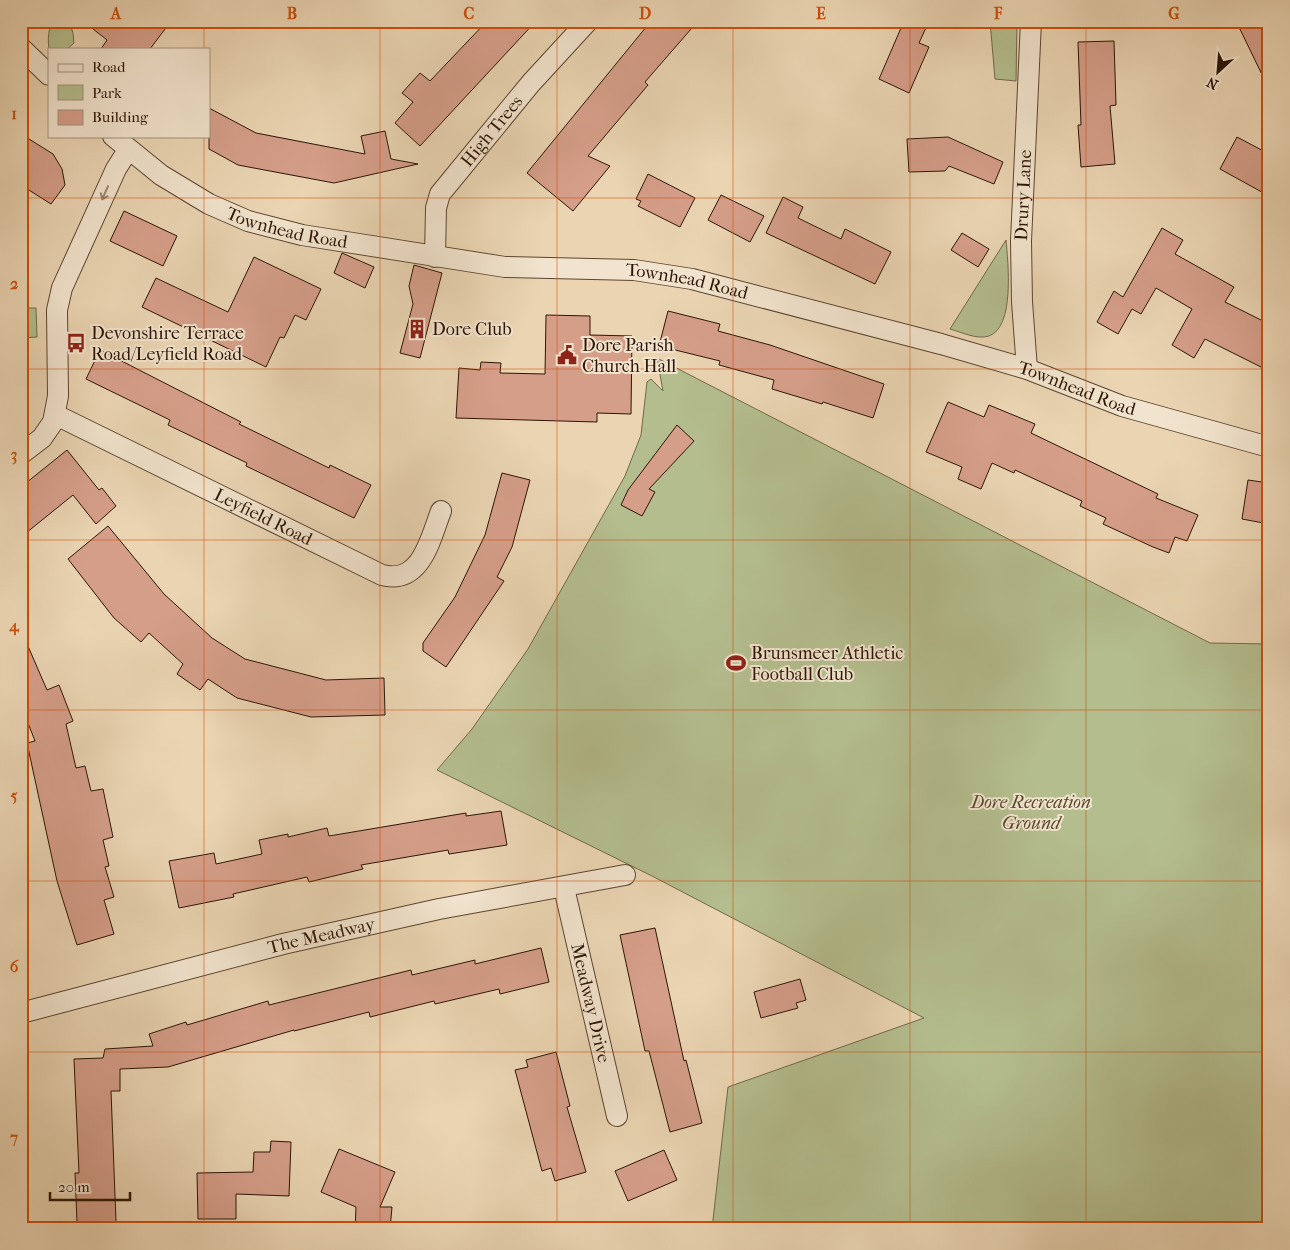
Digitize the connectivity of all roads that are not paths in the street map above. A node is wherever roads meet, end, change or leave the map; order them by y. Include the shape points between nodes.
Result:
1 (588, 21) edge
2 (1031, 21) edge
3 (21, 48) edge
4 (48, 74) edge
5 (115, 138) edge
6 (128, 150) junction
7 (435, 257) junction
8 (1028, 369) junction
9 (56, 415) junction
10 (1269, 447) edge
11 (21, 454) edge
12 (441, 511) dead end
13 (625, 875) dead end
14 (564, 888) junction
15 (21, 1013) edge
16 (617, 1116) dead end

1 - 7 street, High Trees via 440,194 436,208
2 - 8 street, Drury Lane via 1021,242
3 - 4 street
5 - 6 street, Townhead Road
6 - 7 street, Townhead Road via 209,204 248,220 302,235
6 -> 9 street via 116,169 62,288 57,310
7 - 8 street, Townhead Road via 505,267 634,270 692,279
8 - 10 street, Townhead Road via 1122,406
9 - 11 street via 46,435
9 - 12 street, Leyfield Road via 373,571 395,578 408,574 419,563
13 - 14 street, The Meadway
14 - 15 street, The Meadway via 440,909 283,944
14 - 16 street, Meadway Drive

